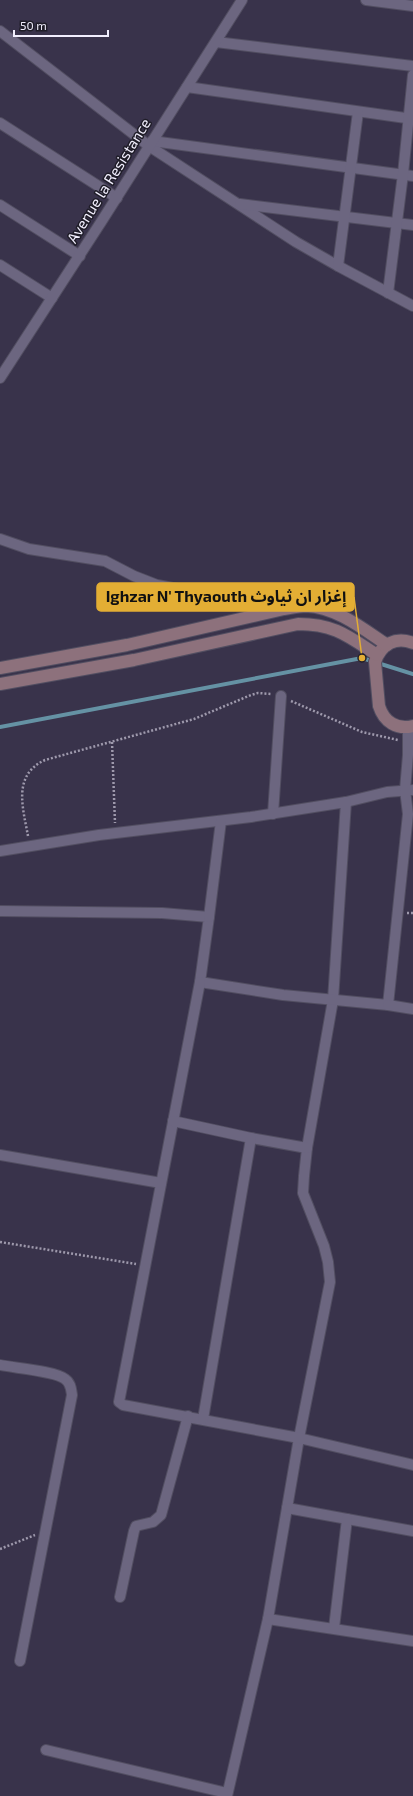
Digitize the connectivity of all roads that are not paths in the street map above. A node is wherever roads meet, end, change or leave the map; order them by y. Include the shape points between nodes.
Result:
1 (242, 0) edge
2 (366, 0) edge
3 (413, 6) edge
4 (0, 31) edge
5 (216, 42) junction
6 (413, 66) edge
7 (413, 75) edge
8 (187, 87) junction
9 (358, 112) junction
10 (411, 119) edge
11 (0, 123) edge
12 (150, 144) junction
13 (351, 168) junction
14 (408, 175) edge
15 (117, 198) junction
16 (237, 204) junction
17 (0, 205) edge
18 (345, 217) junction
19 (397, 223) junction
20 (413, 225) edge
21 (80, 256) junction
22 (0, 265) edge
23 (338, 266) junction
24 (388, 293) junction
25 (52, 298) junction
26 (413, 306) edge
27 (0, 378) edge
28 (0, 539) edge
29 (284, 609) junction
30 (413, 643) edge
31 (386, 644) junction
32 (377, 655) junction
33 (0, 668) edge
34 (0, 684) edge
35 (281, 696) road end
36 (411, 726) edge
37 (409, 790) edge
38 (346, 802) junction
39 (273, 814) junction
40 (221, 820) junction
41 (0, 851) edge
42 (0, 911) edge
43 (209, 917) junction
44 (200, 982) junction
45 (333, 1000) junction
46 (388, 1005) junction
47 (413, 1009) edge
48 (173, 1120) junction
49 (251, 1138) junction
50 (307, 1148) junction
51 (0, 1155) edge
52 (161, 1183) junction
53 (0, 1365) edge
54 (188, 1416) junction
55 (203, 1419) junction
56 (299, 1438) junction
57 (413, 1465) edge
58 (287, 1508) junction
59 (347, 1518) junction
60 (413, 1531) edge
61 (120, 1597) dead end
62 (268, 1619) junction
63 (334, 1628) junction
64 (413, 1641) edge
65 (20, 1661) dead end
66 (46, 1750) dead end
67 (227, 1795) edge

1 - 5 street, Avenue la Resistance
2 - 3 street
4 - 12 street
5 - 6 street
5 - 8 street, Avenue la Resistance
7 - 10 street
8 - 9 street
8 - 12 street, Avenue la Resistance
9 - 10 street
9 - 13 street
10 - 14 street
11 - 15 street
12 - 13 street
12 - 15 street, Avenue la Resistance
12 - 16 street
13 - 14 street
13 - 18 street
14 - 19 street
15 - 21 street, Avenue la Resistance
16 - 18 street
16 - 23 street
17 - 21 street
18 - 19 street
18 - 23 street
19 - 20 street
19 - 24 street
21 - 25 street, Avenue la Resistance
22 - 25 street
23 - 24 street
24 - 26 street
25 - 27 street, Avenue la Resistance
28 - 29 street via 29,549 105,561 157,584
29 - 31 street via 306,606 327,610 347,618
29 - 33 street via 127,645
30 - 31 street via 400,640
31 - 32 street
32 - 34 street via 340,631 312,624 298,624 134,660
32 - 36 street via 375,662 378,706 381,713 389,723 402,727
35 - 39 street
36 - 37 street via 408,742
37 - 38 street via 387,792
37 - 46 street
38 - 39 street
38 - 45 street
39 - 40 street
40 - 41 street
40 - 43 street
42 - 43 street via 162,913
43 - 44 street
44 - 45 street
44 - 48 street
45 - 46 street
45 - 50 street
46 - 47 street
48 - 49 street
48 - 52 street
49 - 50 street
49 - 55 street
50 - 56 street via 303,1193 324,1246 330,1282
51 - 52 street
52 - 54 street via 118,1402 122,1405
53 - 65 street via 64,1378 70,1385 72,1395
54 - 55 street
54 - 61 street via 160,1515 153,1522 136,1526 134,1531
55 - 56 street
56 - 57 street
56 - 58 street
58 - 59 street
58 - 62 street
59 - 60 street
59 - 63 street
62 - 63 street
62 - 67 street
63 - 64 street
66 - 67 street

